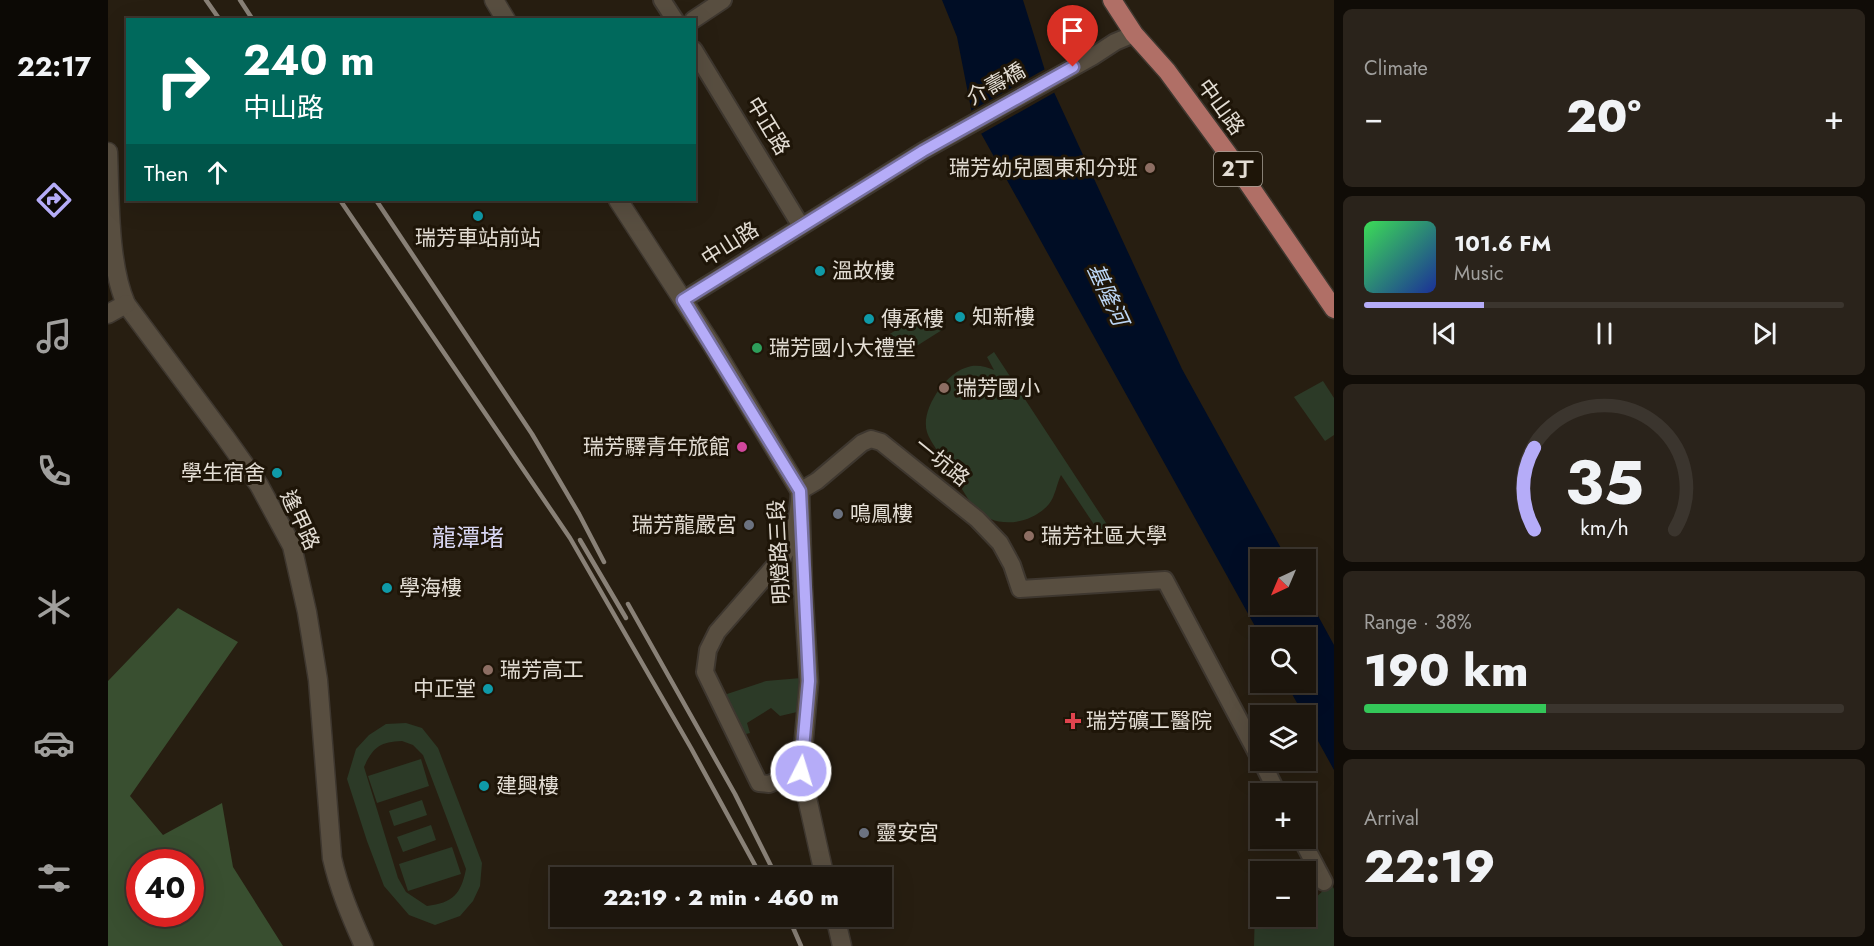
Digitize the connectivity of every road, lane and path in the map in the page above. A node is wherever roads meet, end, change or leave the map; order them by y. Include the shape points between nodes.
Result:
1 (494, 0) edge
2 (662, 0) edge
3 (723, 0) edge
4 (1112, 0) edge
5 (505, 18) edge
6 (674, 18) edge
7 (696, 18) edge
8 (1134, 34) junction
9 (696, 53) edge
10 (923, 151) joint
11 (108, 152) edge
12 (619, 201) edge
13 (801, 226) junction
14 (683, 300) junction
15 (126, 304) junction
16 (1334, 309) edge
17 (108, 314) edge
18 (800, 491) junction
19 (1250, 741) edge
20 (801, 771) junction
21 (1307, 849) edge
22 (823, 867) edge
23 (1324, 882) dead end
24 (837, 927) edge
25 (364, 946) edge
26 (842, 946) edge

1 - 5 main road
2 - 6 street
3 - 7 street
4 - 8 main road, 2丁
8 - 10 street, 介壽橋
8 - 16 main road, 中山路 / 2丁 via 1167,71 1221,145
9 - 13 street, 中正路
10 - 13 street, 中山路
11 - 15 main road, 逢甲路 via 111,231 120,291
12 - 14 main road, 明燈路三段
13 - 14 street, 中山路
14 - 18 main road, 明燈路三段
15 - 17 main road
15 - 25 main road, 逢甲路 via 259,485 292,546 318,680 332,858 346,906
18 - 19 street, 一坑路 via 871,439 881,442 977,519 1000,543 1020,589 1165,580
18 - 20 main road, 明燈路三段 via 809,681
18 - 20 street via 790,544 717,632 708,650 705,672 759,783 769,784
20 - 22 main road, 明燈路三段
21 - 23 street
24 - 26 main road

